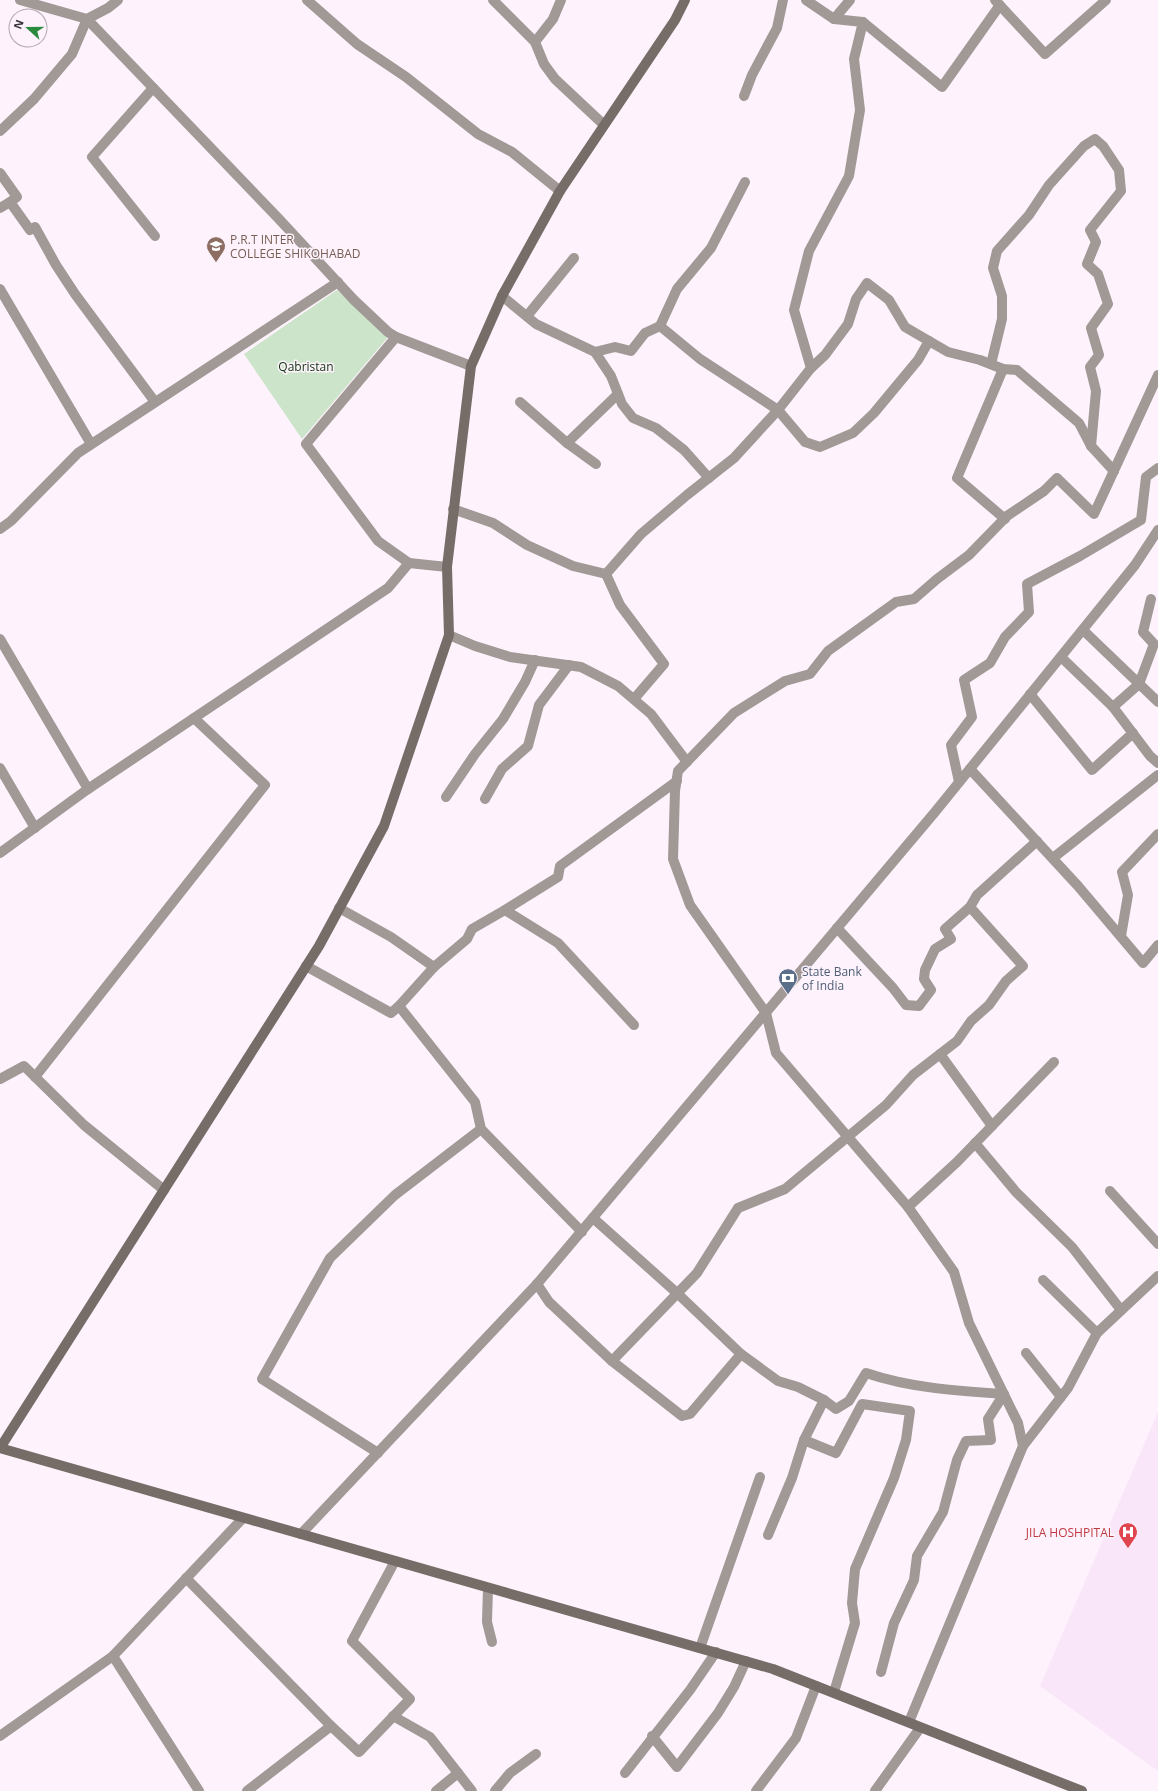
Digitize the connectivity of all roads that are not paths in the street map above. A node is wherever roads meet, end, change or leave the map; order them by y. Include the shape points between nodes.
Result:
1 (20, 0) edge
2 (118, 0) edge
3 (493, 0) edge
4 (561, 0) edge
5 (686, 0) edge
6 (783, 0) edge
7 (806, 0) edge
8 (850, 0) edge
9 (1106, 0) edge
10 (312, 2) edge
11 (997, 3) edge
12 (86, 19) junction
13 (834, 19) junction
14 (863, 22) junction
15 (535, 42) junction
16 (153, 88) junction
17 (744, 96) dead end
18 (603, 124) junction
19 (0, 131) edge
20 (0, 173) edge
21 (745, 182) dead end
22 (560, 191) junction
23 (10, 202) junction
24 (0, 208) edge
25 (156, 236) dead end
26 (574, 258) dead end
27 (338, 282) junction
28 (0, 289) edge
29 (502, 296) junction
30 (527, 316) junction
31 (660, 326) junction
32 (396, 337) junction
33 (929, 341) junction
34 (595, 352) junction
35 (991, 364) junction
36 (471, 366) junction
37 (811, 368) junction
38 (1003, 369) junction
39 (1158, 375) edge
40 (618, 394) junction
41 (155, 402) junction
42 (520, 402) dead end
43 (778, 410) junction
44 (566, 443) junction
45 (91, 444) junction
46 (1091, 446) junction
47 (596, 464) dead end
48 (1158, 468) edge
49 (1114, 471) junction
50 (709, 478) junction
51 (453, 509) junction
52 (1004, 519) junction
53 (0, 529) edge
54 (1158, 530) edge
55 (409, 563) junction
56 (447, 567) junction
57 (606, 574) junction
58 (1151, 599) dead end
59 (1083, 630) junction
60 (448, 635) junction
61 (0, 640) edge
62 (1061, 657) junction
63 (535, 660) junction
64 (569, 665) junction
65 (1139, 684) junction
66 (1030, 694) junction
67 (634, 699) junction
68 (1158, 702) edge
69 (1113, 707) junction
70 (194, 718) junction
71 (1133, 733) junction
72 (687, 762) junction
73 (1158, 763) edge
74 (0, 768) edge
75 (970, 769) junction
76 (1158, 775) edge
77 (677, 781) junction
78 (959, 782) junction
79 (88, 789) junction
80 (446, 797) dead end
81 (485, 799) dead end
82 (35, 828) junction
83 (1158, 834) edge
84 (1037, 841) junction
85 (0, 853) edge
86 (1053, 858) junction
87 (970, 907) junction
88 (339, 908) junction
89 (506, 910) junction
90 (837, 928) junction
91 (1121, 936) junction
92 (1158, 945) edge
93 (306, 966) junction
94 (434, 967) junction
95 (399, 1006) junction
96 (766, 1013) junction
97 (634, 1025) dead end
98 (940, 1054) junction
99 (1054, 1062) dead end
100 (35, 1076) junction
101 (0, 1079) edge
102 (992, 1126) junction
103 (481, 1129) junction
104 (848, 1137) junction
105 (975, 1144) junction
106 (164, 1190) junction
107 (1110, 1191) dead end
108 (908, 1207) junction
109 (593, 1218) junction
110 (582, 1232) junction
111 (1158, 1244) edge
112 (1158, 1276) edge
113 (1043, 1280) dead end
114 (537, 1284) junction
115 (678, 1294) junction
116 (1121, 1310) junction
117 (1097, 1333) junction
118 (1026, 1353) dead end
119 (741, 1354) junction
120 (612, 1361) junction
121 (1004, 1394) junction
122 (1061, 1397) junction
123 (824, 1400) junction
124 (804, 1440) junction
125 (1023, 1446) junction
126 (0, 1448) edge
127 (378, 1453) junction
128 (760, 1477) dead end
129 (244, 1518) junction
130 (301, 1534) junction
131 (768, 1535) dead end
132 (395, 1561) junction
133 (186, 1578) junction
134 (488, 1588) junction
135 (492, 1642) dead end
136 (700, 1648) junction
137 (716, 1652) junction
138 (113, 1656) junction
139 (746, 1661) junction
140 (881, 1672) dead end
141 (816, 1686) junction
142 (834, 1692) junction
143 (393, 1716) junction
144 (909, 1722) junction
145 (331, 1726) junction
146 (920, 1728) junction
147 (0, 1736) edge
148 (652, 1736) junction
149 (536, 1754) dead end
150 (458, 1773) junction
151 (625, 1773) dead end
152 (199, 1791) edge
153 (247, 1791) edge
154 (436, 1791) edge
155 (472, 1791) edge
156 (495, 1791) edge
157 (756, 1791) edge
158 (875, 1791) edge
159 (1082, 1791) edge

1 - 12 street
2 - 12 street
3 - 15 street
4 - 15 street via 553,19
5 - 18 main road
6 - 17 street via 777,28
7 - 13 street
8 - 13 street
9 - 11 street via 1045,54
10 - 22 street via 357,44 406,77 478,134 512,152
11 - 14 street via 942,87
12 - 16 street
12 - 19 street via 72,54 34,99
13 - 14 street
14 - 37 street via 854,60 860,110 849,176 809,251 794,310
15 - 18 street via 544,64 555,79
16 - 25 street via 92,157
16 - 27 street
18 - 22 main road
20 - 23 street via 17,197
21 - 31 street via 711,248 677,289
22 - 29 main road
23 - 24 street
23 - 41 street via 30,230 35,227 75,294
26 - 30 street
27 - 32 street via 371,317
27 - 41 street
28 - 45 street
29 - 30 street
29 - 36 main road
30 - 34 street via 536,324
31 - 34 street via 645,333 631,351 615,347
31 - 43 street via 700,359
32 - 36 street
32 - 55 street via 306,444 378,541
33 - 35 street via 948,352
33 - 37 street via 905,327 889,300 867,283 856,299 848,324 825,355
33 - 43 street via 918,360 874,413 853,433 820,446 805,442
34 - 40 street via 611,376
35 - 38 street
35 - 46 street via 1002,319 1002,296 993,268 997,251 1029,215 1049,185 1084,146 1095,139 1119,170 1121,191 1090,230 1096,242 1087,264 1098,274 1108,304 1091,328 1099,355 1090,367 1096,391
36 - 51 main road
37 - 43 street
38 - 46 street via 1017,370 1056,402 1079,423
38 - 52 street via 957,478
39 - 49 street
40 - 44 street
40 - 50 street via 633,418 656,428 684,450
41 - 45 street
42 - 44 street
43 - 50 street via 734,458
44 - 47 street
45 - 53 street via 78,453
46 - 49 street
48 - 78 street via 1146,477 1142,520 1027,584 1029,612 1005,637 990,663 964,680 972,717 951,745
49 - 52 street via 1094,514 1057,478 1044,491
50 - 57 street via 641,534
51 - 56 main road
51 - 57 street via 493,523 527,545 573,566
52 - 72 street via 969,555 914,600 896,602 828,651 810,674 785,681 734,713
54 - 59 street via 1135,565
55 - 56 street
55 - 70 street via 388,588
56 - 60 main road
57 - 67 street via 620,606 664,664
58 - 65 street via 1144,632 1154,644
59 - 62 street
59 - 65 street
60 - 63 street via 489,650
60 - 88 main road via 384,826
61 - 79 street
62 - 66 street
62 - 69 street
63 - 64 street
63 - 80 street via 526,682 503,719
64 - 67 street via 581,667 618,686
64 - 81 street via 540,705 528,746 502,769
65 - 68 street
65 - 69 street
66 - 71 street via 1092,770
66 - 75 street
67 - 72 street via 650,714
69 - 71 street
70 - 79 street
70 - 100 street via 265,785
71 - 73 street
72 - 77 street via 678,770
74 - 82 street
75 - 78 street
75 - 84 street
76 - 86 street
77 - 89 street via 560,866 558,877
77 - 96 street via 673,859 690,905
78 - 90 street
79 - 82 street
82 - 85 street
83 - 91 street via 1122,872 1128,895
84 - 86 street
84 - 87 street via 977,895
86 - 91 street
87 - 90 street via 944,928 951,938 935,950 925,970 924,980 931,990 919,1006 906,1005
87 - 98 street via 1023,966 1006,982 989,1005 971,1021 957,1041
88 - 93 main road
88 - 94 street
89 - 94 street via 472,929 467,939
89 - 97 street via 558,943
90 - 96 street
91 - 92 street via 1143,963
93 - 95 street via 391,1013
93 - 106 main road
94 - 95 street
95 - 103 street via 475,1102
96 - 104 street via 776,1053
96 - 109 street
98 - 102 street
98 - 104 street via 913,1075 886,1105
99 - 102 street
100 - 101 street via 24,1066
100 - 106 street via 84,1125
102 - 105 street
103 - 110 street
103 - 127 street via 395,1195 330,1258 262,1379
104 - 108 street
104 - 115 street via 785,1189 738,1208 697,1273
105 - 108 street
105 - 116 street via 1016,1192 1072,1248
106 - 126 main road
107 - 111 street
108 - 121 street via 954,1272 969,1323
109 - 110 street
109 - 115 street
110 - 114 street
112 - 116 street
113 - 117 street
114 - 120 street via 549,1302
114 - 127 street
115 - 119 street
115 - 120 street
116 - 117 street
117 - 122 street
118 - 122 street
119 - 120 street via 690,1414 682,1416
119 - 123 street via 778,1381 798,1387
121 - 123 street via 950,1391 883,1379 866,1373 849,1401 836,1409
121 - 125 street via 1018,1423
121 - 140 street via 988,1419 991,1440 966,1441 957,1460 944,1512 918,1556 914,1580 894,1623
122 - 125 street
123 - 124 street
124 - 131 street via 792,1478
124 - 142 street via 836,1453 862,1404 910,1411 906,1440 894,1478 855,1569 852,1603 855,1623
125 - 144 street
126 - 129 main road
127 - 130 street
128 - 136 street
129 - 130 main road
129 - 133 street
130 - 132 main road
132 - 134 main road
132 - 143 street via 352,1641 410,1699
133 - 138 street
133 - 145 street
134 - 135 street via 487,1622
134 - 136 main road
136 - 137 main road
137 - 139 main road
137 - 148 street via 690,1690
138 - 147 street
138 - 152 street
139 - 141 main road
139 - 148 street via 718,1713 677,1767
141 - 142 main road
141 - 157 street via 796,1738
142 - 144 main road
143 - 145 street via 359,1752
143 - 150 street via 430,1737
144 - 146 main road
145 - 153 street
146 - 158 street
146 - 159 main road
148 - 151 street
149 - 156 street via 510,1773
150 - 154 street
150 - 155 street

